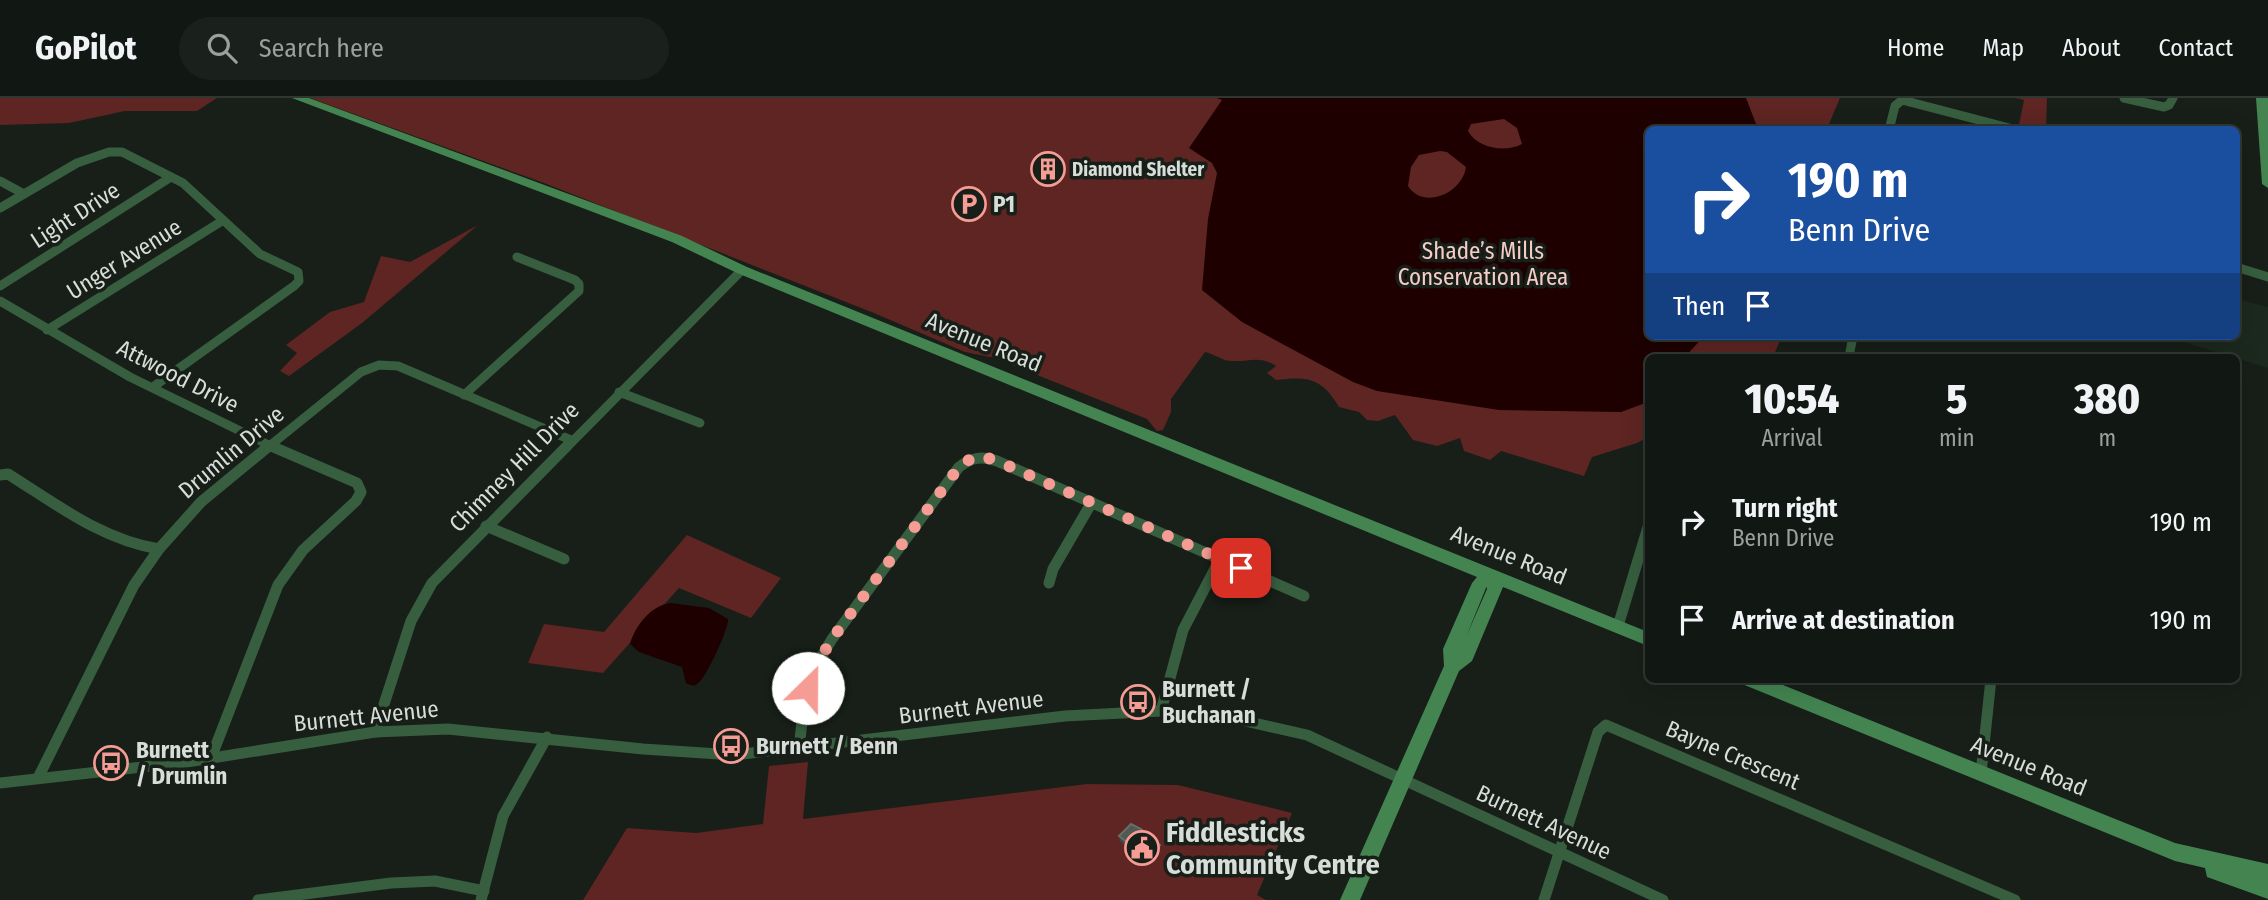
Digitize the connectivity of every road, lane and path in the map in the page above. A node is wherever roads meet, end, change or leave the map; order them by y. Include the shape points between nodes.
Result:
1 (298, 98) edge
2 (2124, 98) edge
3 (2173, 98) edge
4 (2256, 98) edge
5 (2262, 98) edge
6 (1890, 126) edge
7 (2002, 126) edge
8 (171, 177) junction
9 (0, 181) edge
10 (2268, 184) edge
11 (24, 194) junction
12 (0, 208) edge
13 (222, 221) junction
14 (517, 257) dead end
15 (2240, 268) edge
16 (742, 270) junction
17 (2268, 277) edge
18 (0, 286) edge
19 (0, 301) edge
20 (47, 330) junction
21 (153, 387) junction
22 (619, 392) junction
23 (464, 395) junction
24 (700, 424) dead end
25 (571, 440) junction
26 (269, 446) junction
27 (0, 475) edge
28 (1092, 502) junction
29 (486, 526) junction
30 (1645, 537) edge
31 (159, 549) junction
32 (564, 559) dead end
33 (1220, 559) junction
34 (1494, 575) junction
35 (1049, 583) dead end
36 (1304, 596) dead end
37 (1618, 626) junction
38 (1645, 638) edge
39 (1758, 683) edge
40 (1991, 683) edge
41 (1161, 711) junction
42 (375, 732) junction
43 (547, 737) junction
44 (799, 749) junction
45 (211, 758) junction
46 (1980, 773) junction
47 (38, 778) junction
48 (1403, 779) junction
49 (0, 783) edge
50 (2175, 852) junction
51 (1560, 853) junction
52 (2268, 873) edge
53 (2268, 889) edge
54 (483, 895) edge
55 (258, 900) edge
56 (1350, 900) edge
57 (1544, 900) edge
58 (1663, 900) edge
59 (2015, 900) edge

1 - 16 street, Avenue Road via 677,239
2 - 3 street via 2164,107
4 - 5 street
5 - 10 street
6 - 7 street via 1895,106 1902,100
8 - 11 street via 111,150 89,157
8 - 13 street
8 - 18 street, Light Drive
9 - 11 street
11 - 12 street
13 - 20 street, Unger Avenue
13 - 21 street via 260,254 298,272 299,281
14 - 23 street via 575,280 579,291
15 - 17 street
16 - 22 street, Chimney Hill Drive
16 - 34 street, Avenue Road
19 - 20 street, Attwood Drive
20 - 21 street, Attwood Drive
21 - 26 street, Attwood Drive
22 - 24 street
22 - 25 street, Chimney Hill Drive
23 - 25 street, Drumlin Drive
23 - 26 street, Drumlin Drive via 398,366 373,365
25 - 29 street, Chimney Hill Drive
26 - 31 street, Drumlin Drive via 201,502
26 - 45 street, Attwood Drive via 357,483 361,493 288,566
27 - 31 street via 8,474 118,540
28 - 33 street
28 - 35 street
28 - 44 street via 983,456 966,461 811,674
29 - 32 street
29 - 42 street, Chimney Hill Drive via 448,563 420,601
30 - 37 street
31 - 47 street, Drumlin Drive via 134,585
33 - 36 street
33 - 41 street via 1183,630
34 - 37 street, Avenue Road
34 - 48 street via 1495,589 1466,656 1453,666
37 - 38 street, Avenue Road
39 - 46 street, Avenue Road
40 - 46 street
41 - 44 street, Burnett Avenue via 1065,716
41 - 48 street, Burnett Avenue via 1232,718 1307,735
42 - 43 street, Burnett Avenue via 448,729
42 - 45 street, Burnett Avenue
43 - 44 street, Burnett Avenue via 734,755
43 - 54 street via 503,816
45 - 47 street, Burnett Avenue
46 - 50 street, Avenue Road
47 - 49 street, Burnett Avenue
48 - 51 street, Burnett Avenue
48 - 56 street
50 - 52 street, Avenue Road
50 - 53 street, Avenue Road via 2193,863
51 - 57 street, Bayne Crescent
51 - 58 street, Burnett Avenue
51 - 59 street, Bayne Crescent via 1598,732 1606,725
54 - 55 street via 435,881

